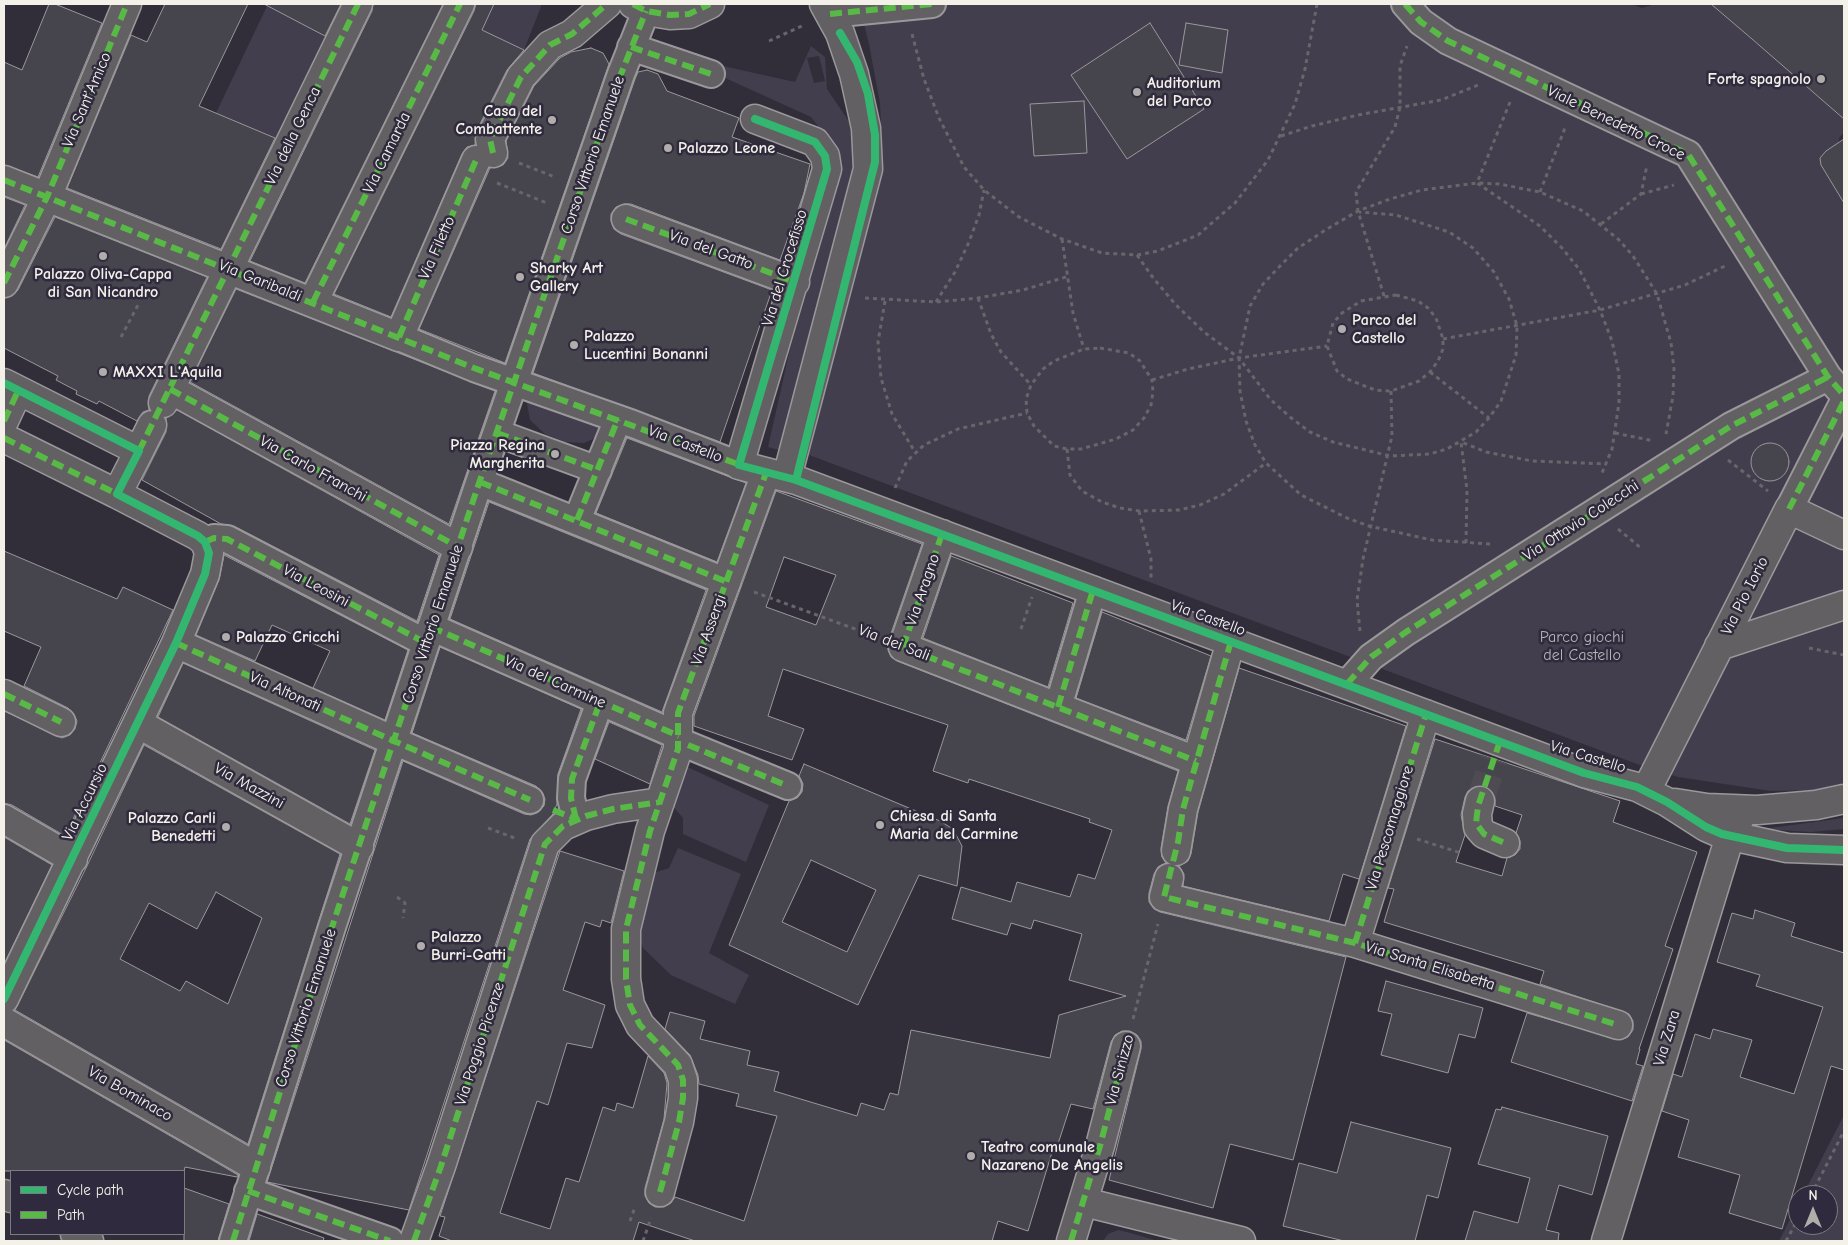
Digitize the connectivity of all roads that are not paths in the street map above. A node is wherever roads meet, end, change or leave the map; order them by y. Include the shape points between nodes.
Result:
1 (127, 4) edge
2 (358, 4) edge
3 (460, 4) edge
4 (607, 4) edge
5 (710, 4) edge
6 (919, 5) edge
7 (640, 7) edge
8 (827, 9) edge
9 (1413, 13) edge
10 (631, 47) junction
11 (711, 74) dead end
12 (755, 119) dead end
13 (4, 180) edge
14 (47, 197) junction
15 (626, 219) dead end
16 (229, 269) junction
17 (795, 282) junction
18 (4, 283) edge
19 (313, 302) junction
20 (399, 337) junction
21 (515, 383) junction
22 (1836, 386) edge
23 (11, 387) edge
24 (1844, 401) edge
25 (161, 406) junction
26 (4, 421) edge
27 (625, 422) junction
28 (497, 433) junction
29 (4, 438) edge
30 (139, 451) junction
31 (739, 465) junction
32 (598, 470) junction
33 (777, 475) junction
34 (480, 482) junction
35 (117, 494) junction
36 (1790, 507) junction
37 (584, 523) junction
38 (942, 534) junction
39 (1844, 535) edge
40 (205, 542) junction
41 (458, 547) junction
42 (727, 582) junction
43 (1093, 590) junction
44 (1844, 606) edge
45 (429, 635) junction
46 (1231, 641) junction
47 (176, 643) junction
48 (1719, 646) junction
49 (903, 647) joint
50 (1347, 684) junction
51 (4, 694) edge
52 (600, 702) junction
53 (1058, 707) junction
54 (1426, 714) junction
55 (61, 722) dead end
56 (139, 724) junction
57 (394, 741) junction
58 (683, 741) junction
59 (1196, 761) junction
60 (788, 786) dead end
61 (662, 796) junction
62 (1656, 796) junction
63 (1844, 799) edge
64 (1480, 801) tunnel mouth
65 (553, 810) junction
66 (1744, 810) junction
67 (4, 819) edge
68 (1730, 836) junction
69 (1505, 842) dead end
70 (359, 847) junction
71 (1844, 850) edge
72 (1176, 851) dead end
73 (73, 859) junction
74 (1167, 888) road end
75 (1354, 943) junction
76 (4, 999) edge
77 (4, 1022) edge
78 (1618, 1025) dead end
79 (1126, 1046) road end
80 (252, 1179) junction
81 (660, 1192) dead end
82 (1084, 1202) junction
83 (77, 1235) edge
84 (89, 1241) edge
85 (233, 1241) edge
86 (390, 1241) edge
87 (414, 1241) edge
88 (1071, 1241) edge
89 (1241, 1241) edge
90 (1606, 1241) edge

1 - 14 street, Via Sant'Amico
2 - 16 street, Via della Genca
3 - 19 street, Via Camarda
4 - 20 street, Via Filetto via 572,34 552,43 521,77
5 - 7 street via 680,15 662,14
6 - 8 street
7 - 10 street, Corso Vittorio Emanuele
8 - 33 street, Via Assergi via 847,50 862,105 869,154 836,295
9 - 22 street, Viale Benedetto Croce via 1448,41 1688,154
10 - 11 street
10 - 21 street, Corso Vittorio Emanuele
12 - 17 street, Via del Crocefisso via 809,138 820,148 827,163
13 - 14 street, Via Garibaldi
14 - 16 street, Via Garibaldi
14 - 18 street, Via Sant'Amico
15 - 17 street, Via del Gatto
16 - 19 street, Via Garibaldi
16 - 25 street, Via della Genca
17 - 31 street, Via del Crocefisso
19 - 20 street, Via Garibaldi
20 - 21 street, Via Garibaldi
21 - 27 street
21 - 28 street, Corso Vittorio Emanuele
22 - 50 street, Via Ottavio Colecchi via 1761,409 1708,440 1406,632 1371,657
23 - 26 street
23 - 30 street
24 - 36 street, Via Pio Iorio
25 - 30 street, Via della Genca
25 - 41 street, Via Carlo Franchi
27 - 31 street, Via Castello
27 - 32 street
28 - 32 street
28 - 34 street, Corso Vittorio Emanuele
29 - 35 street
30 - 35 street, Via della Genca
31 - 33 street, Via Castello
32 - 37 street
33 - 38 street, Via Castello
33 - 42 street, Via Assergi
34 - 37 street
34 - 41 street, Corso Vittorio Emanuele
35 - 40 street
36 - 39 street
36 - 48 street, Via Pio Iorio
37 - 42 street
38 - 43 street, Via Castello
38 - 49 street, Via Aragno
40 - 45 street, Via Leosini via 227,538
40 - 47 street, Via Accursio via 207,567
41 - 45 street, Corso Vittorio Emanuele
42 - 58 street, Via Assergi via 678,713
43 - 46 street, Via Castello
43 - 53 street
44 - 48 street
45 - 52 street, Via del Carmine
45 - 57 street, Corso Vittorio Emanuele
46 - 50 street, Via Castello
46 - 59 street
47 - 56 street, Via Accursio
47 - 57 street, Via Altonati
48 - 62 street, Via Pio Iorio
49 - 53 street, Via dei Sali
50 - 54 street, Via Castello
51 - 55 street
52 - 58 street, Via del Carmine
52 - 65 street via 572,779 571,798
53 - 59 street, Via dei Sali
54 - 62 street, Via Castello via 1497,750 1625,783
54 - 75 street, Via Pescomaggiore
56 - 70 street, Via Mazzini
56 - 73 street, Via Accursio
57 - 65 street
57 - 70 street, Corso Vittorio Emanuele
58 - 60 street, Via del Carmine
58 - 61 street, Via Assergi
59 - 72 street
61 - 65 street via 598,812
61 - 81 street, Via Assergi via 626,930 630,1005 640,1025 678,1065 683,1084 674,1143
62 - 66 street via 1707,808
62 - 68 street via 1706,827
63 - 66 street via 1793,808
64 - 69 street via 1478,827 1484,834
65 - 87 street, Via Poggio Picenze via 554,833 544,846
66 - 68 street, Via Zara
67 - 73 street
68 - 71 street via 1787,848
68 - 90 street, Via Zara
70 - 80 street, Corso Vittorio Emanuele
73 - 76 street, Via Accursio
74 - 75 street, Via Santa Elisabetta via 1240,916
75 - 78 street, Via Santa Elisabetta
77 - 80 street, Via Bominaco
79 - 82 street, Via Sinizzo
80 - 85 street, Corso Vittorio Emanuele
80 - 86 street
82 - 88 street, Via Sinizzo
82 - 89 street
83 - 84 street

